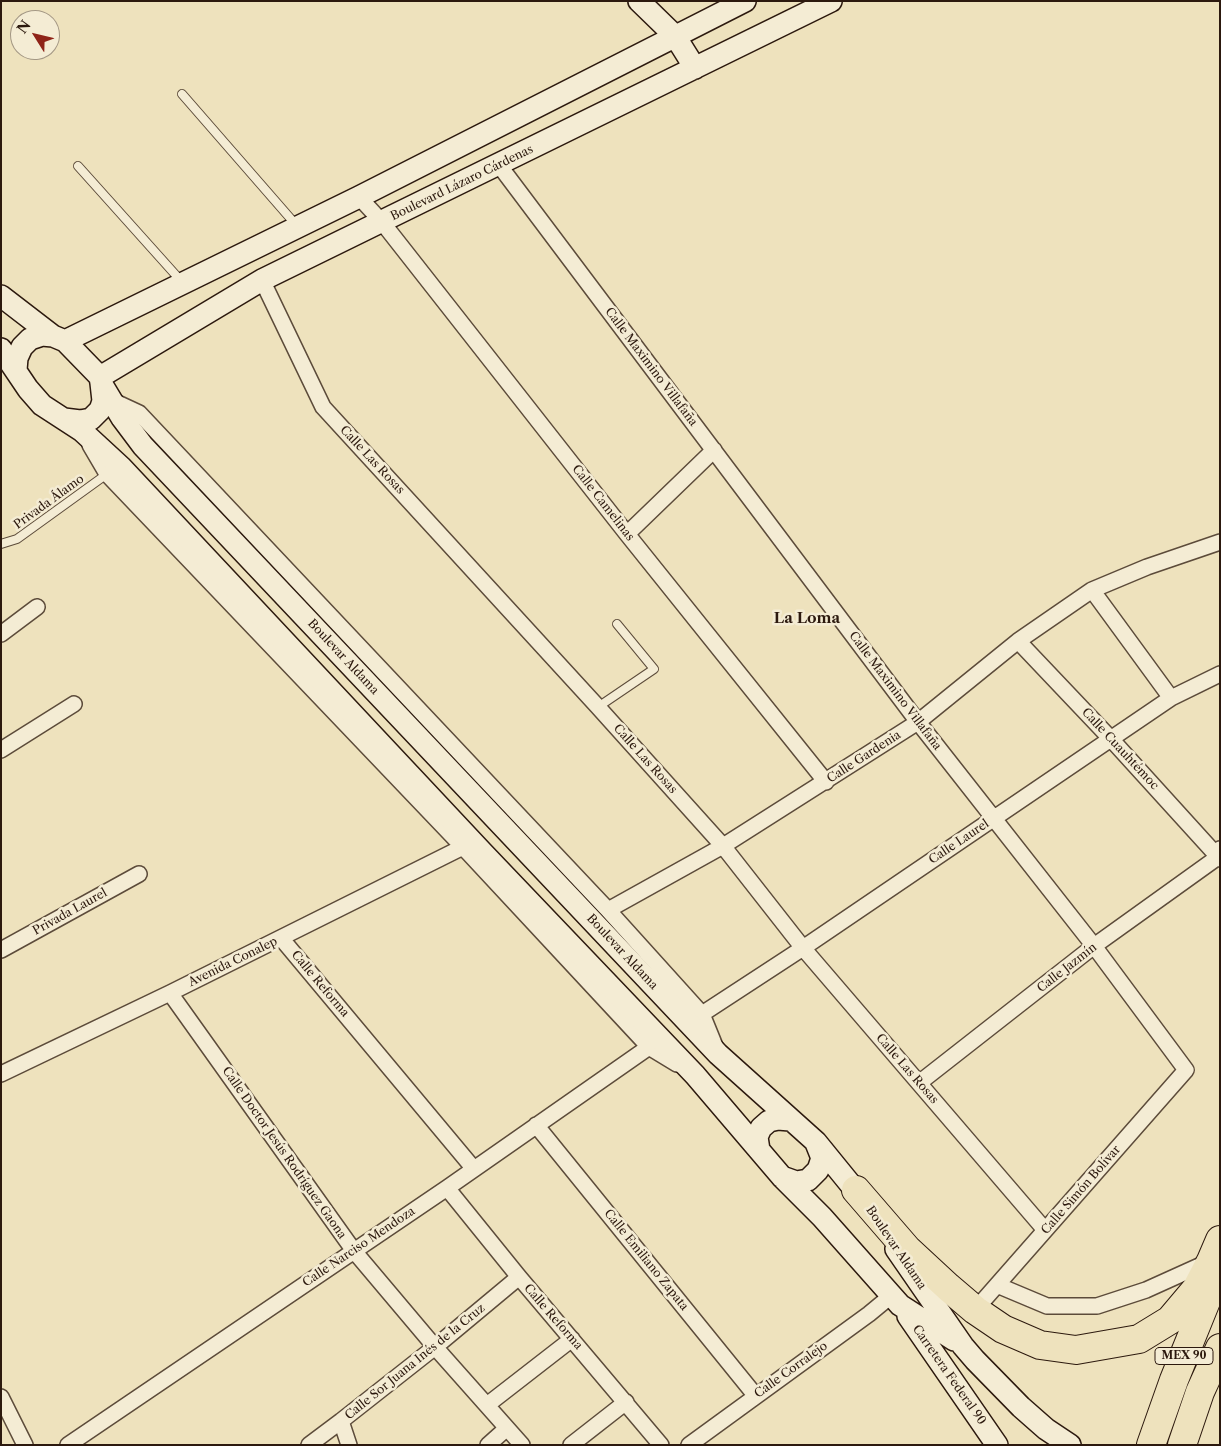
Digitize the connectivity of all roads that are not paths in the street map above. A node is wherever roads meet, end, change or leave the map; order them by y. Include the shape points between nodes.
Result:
1 (639, 1) edge
2 (745, 1) edge
3 (831, 1) edge
4 (675, 36) junction
5 (695, 68) junction
6 (182, 94) dead end
7 (499, 165) junction
8 (78, 166) dead end
9 (359, 197) junction
10 (382, 222) junction
11 (293, 230) junction
12 (302, 261) junction
13 (262, 280) junction
14 (183, 283) junction
15 (1, 296) edge
16 (59, 338) junction
17 (1, 349) edge
18 (16, 370) junction
19 (104, 387) junction
20 (64, 419) junction
21 (82, 431) junction
22 (714, 450) junction
23 (107, 474) junction
24 (627, 534) junction
25 (1220, 542) edge
26 (1, 544) edge
27 (1092, 590) junction
28 (38, 607) dead end
29 (617, 624) dead end
30 (1, 634) edge
31 (1018, 641) junction
32 (1220, 674) edge
33 (1171, 698) junction
34 (74, 704) dead end
35 (598, 707) junction
36 (918, 722) junction
37 (1111, 739) junction
38 (1, 750) edge
39 (826, 782) junction
40 (993, 819) junction
41 (723, 846) junction
42 (463, 847) junction
43 (1219, 855) edge
44 (139, 874) dead end
45 (608, 910) junction
46 (281, 938) junction
47 (1094, 946) junction
48 (803, 948) junction
49 (1, 950) edge
50 (170, 993) junction
51 (702, 1014) junction
52 (649, 1046) junction
53 (718, 1054) junction
54 (1186, 1070) joint
55 (1, 1074) edge
56 (696, 1076) junction
57 (919, 1083) junction
58 (790, 1120) junction
59 (536, 1125) junction
60 (816, 1142) junction
61 (759, 1150) junction
62 (474, 1169) junction
63 (782, 1177) junction
64 (447, 1188) junction
65 (856, 1190) junction
66 (1045, 1230) junction
67 (354, 1251) junction
68 (1217, 1256) edge
69 (519, 1277) junction
70 (997, 1286) junction
71 (896, 1300) junction
72 (975, 1310) junction
73 (572, 1339) junction
74 (963, 1346) junction
75 (435, 1347) junction
76 (1220, 1348) edge
77 (755, 1396) junction
78 (1, 1397) edge
79 (626, 1402) junction
80 (487, 1405) junction
81 (341, 1422) junction
82 (507, 1428) junction
83 (26, 1445) edge
84 (68, 1445) edge
85 (309, 1445) edge
86 (349, 1445) edge
87 (488, 1445) edge
88 (522, 1445) edge
89 (571, 1445) edge
90 (661, 1445) edge
91 (689, 1445) edge
92 (997, 1445) edge
93 (1070, 1445) edge
94 (1151, 1445) edge
95 (1182, 1445) edge

1 - 4 street
2 - 4 street
3 - 5 street, Boulevard Lázaro Cárdenas
4 - 5 street
4 - 9 street
5 - 7 street, Boulevard Lázaro Cárdenas
6 - 11 lane
7 - 10 street, Boulevard Lázaro Cárdenas
7 - 22 street, Calle Maximino Villafaña
8 - 14 lane
9 - 10 street, Calle Camelinas
9 - 11 street
10 - 12 street, Boulevard Lázaro Cárdenas
10 - 24 street, Calle Camelinas
11 - 12 street
11 - 14 street
12 - 13 street, Boulevard Lázaro Cárdenas
13 - 19 street, Boulevard Lázaro Cárdenas
13 - 35 street, Calle Las Rosas via 323,407
14 - 16 street
15 - 16 street, Boulevar Aldama
16 - 18 street via 42,335 30,339 17,358
16 - 19 street, Boulevar Aldama
17 - 18 street
18 - 20 street via 42,405
19 - 20 street via 100,410 91,419
19 - 45 street via 139,413
19 - 53 street, Boulevar Aldama via 143,446
20 - 21 street
21 - 23 street
21 - 56 street via 121,467
22 - 24 street
22 - 36 street, Calle Maximino Villafaña
23 - 26 lane, Privada Álamo via 17,539
23 - 42 street
24 - 39 street, Calle Camelinas
25 - 27 street, Calle Gardenia
27 - 31 street, Calle Gardenia
27 - 33 street
28 - 30 street
29 - 35 lane via 654,669
31 - 36 street, Calle Gardenia
31 - 37 street, Calle Cuauhtémoc
32 - 33 street, Calle Laurel
33 - 37 street, Calle Laurel
34 - 38 street
35 - 41 street, Calle Las Rosas
36 - 39 street, Calle Gardenia
36 - 40 street, Calle Maximino Villafaña
37 - 40 street, Calle Laurel
37 - 43 street, Calle Cuauhtémoc
39 - 41 street, Calle Gardenia
40 - 47 street, Calle Maximino Villafaña
40 - 48 street, Calle Laurel
41 - 45 street, Calle Gardenia
41 - 48 street, Calle Las Rosas
42 - 46 street, Avenida Conalep
42 - 52 street
43 - 47 street, Calle Jazmín
44 - 49 street, Privada Laurel
45 - 51 street
46 - 50 street, Avenida Conalep
46 - 62 street, Calle Reforma
47 - 54 street, Calle Maximino Villafaña
47 - 57 street, Calle Jazmín
48 - 51 street, Calle Laurel
48 - 57 street, Calle Las Rosas
50 - 55 street, Avenida Conalep
50 - 67 street, Calle Doctor Jesús Rodríguez Gaona
51 - 53 street
52 - 56 street
52 - 59 street, Calle Narciso Mendoza
53 - 58 street, Boulevar Aldama
54 - 66 street, Calle Simón Bolívar
56 - 61 street
57 - 66 street, Calle Las Rosas
58 - 60 street, Boulevar Aldama
58 - 61 street via 778,1119 762,1128 758,1137
59 - 62 street, Calle Narciso Mendoza
59 - 77 street, Calle Emiliano Zapata
60 - 63 street via 822,1158 818,1170 808,1180 796,1182
60 - 65 street, Boulevar Aldama
61 - 63 street
62 - 64 street, Calle Narciso Mendoza
63 - 71 street
64 - 67 street, Calle Narciso Mendoza
64 - 69 street, Calle Reforma
65 - 72 highway via 907,1249
65 - 74 street, Boulevar Aldama
66 - 70 street, Calle Simón Bolívar
67 - 75 street, Calle Doctor Jesús Rodríguez Gaona
67 - 84 street, Calle Narciso Mendoza
68 - 70 street via 1146,1290 1097,1306 1047,1306
68 - 72 highway via 1197,1288 1170,1320 1140,1339 1076,1350 1040,1345 1003,1329
68 - 94 highway, MEX 90
69 - 73 street, Calle Reforma
69 - 75 street, Calle Sor Juana Inés de la Cruz
70 - 72 street, Calle Simón Bolívar
71 - 74 street
71 - 77 street, Calle Corralejo via 869,1314
71 - 92 street, Carretera Federal 90
73 - 79 street, Calle Reforma
73 - 80 street
74 - 93 street via 1021,1407
75 - 80 street, Calle Doctor Jesús Rodríguez Gaona
75 - 81 street, Calle Sor Juana Inés de la Cruz
76 - 95 highway, MEX 90 via 1200,1392
77 - 91 street, Calle Corralejo
78 - 83 street
79 - 89 street
79 - 90 street, Calle Reforma
80 - 82 street, Calle Doctor Jesús Rodríguez Gaona
81 - 85 street, Calle Sor Juana Inés de la Cruz
81 - 86 street
82 - 87 street
82 - 88 street, Calle Doctor Jesús Rodríguez Gaona

